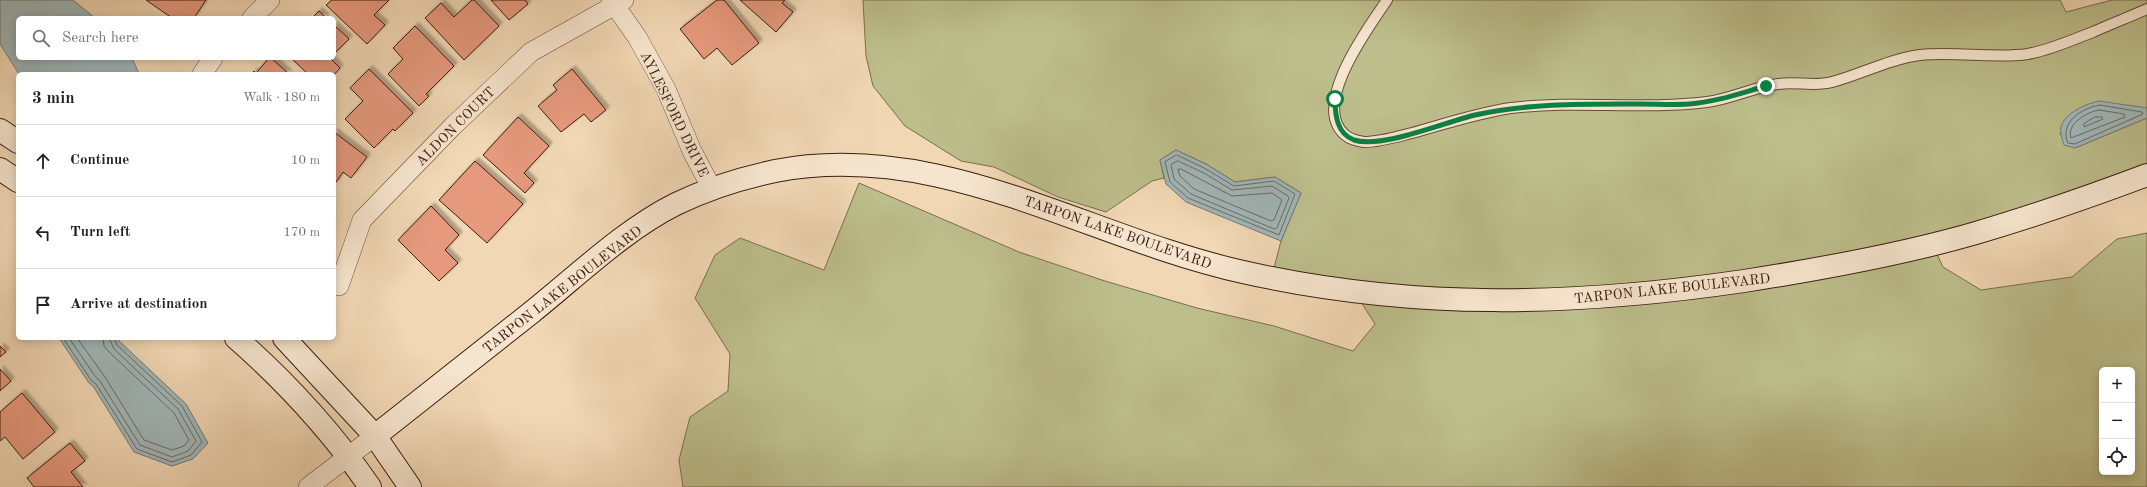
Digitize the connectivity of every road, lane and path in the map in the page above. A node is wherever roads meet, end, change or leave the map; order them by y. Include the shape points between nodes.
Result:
1 (270, 0) edge
2 (1388, 0) edge
3 (616, 2) edge
4 (2147, 9) edge
5 (254, 16) edge
6 (212, 60) edge
7 (203, 72) edge
8 (0, 130) edge
9 (16, 141) edge
10 (0, 169) edge
11 (2147, 175) edge
12 (16, 180) edge
13 (712, 189) junction
14 (339, 286) dead end
15 (238, 340) edge
16 (286, 340) edge
17 (375, 436) junction
18 (349, 456) junction
19 (308, 487) edge
20 (370, 487) edge
21 (410, 487) edge

1 - 5 street
2 - 4 lane via 1348,62 1335,99 1335,116 1341,130 1354,140 1363,142 1389,139 1474,115 1512,108 1592,104 1689,104 1782,83 1827,83 1876,66 1922,55 2029,54 2073,40
3 - 13 street, AYLESFORD DRIVE via 666,89 692,151
3 - 14 street, ALDON COURT via 531,52 432,148 362,220
6 - 7 street
8 - 9 street
10 - 12 street
11 - 13 street, TARPON LAKE BOULEVARD via 2057,208 1973,234 1882,256 1796,273 1699,287 1612,297 1547,300 1453,300 1382,295 1297,284 1182,256 993,190 955,178 911,169 874,165 812,166 774,171
13 - 17 street, TARPON LAKE BOULEVARD via 673,206 633,232 584,268
15 - 18 street via 279,378
16 - 17 street
17 - 18 street
17 - 21 street
18 - 19 street
18 - 20 street

